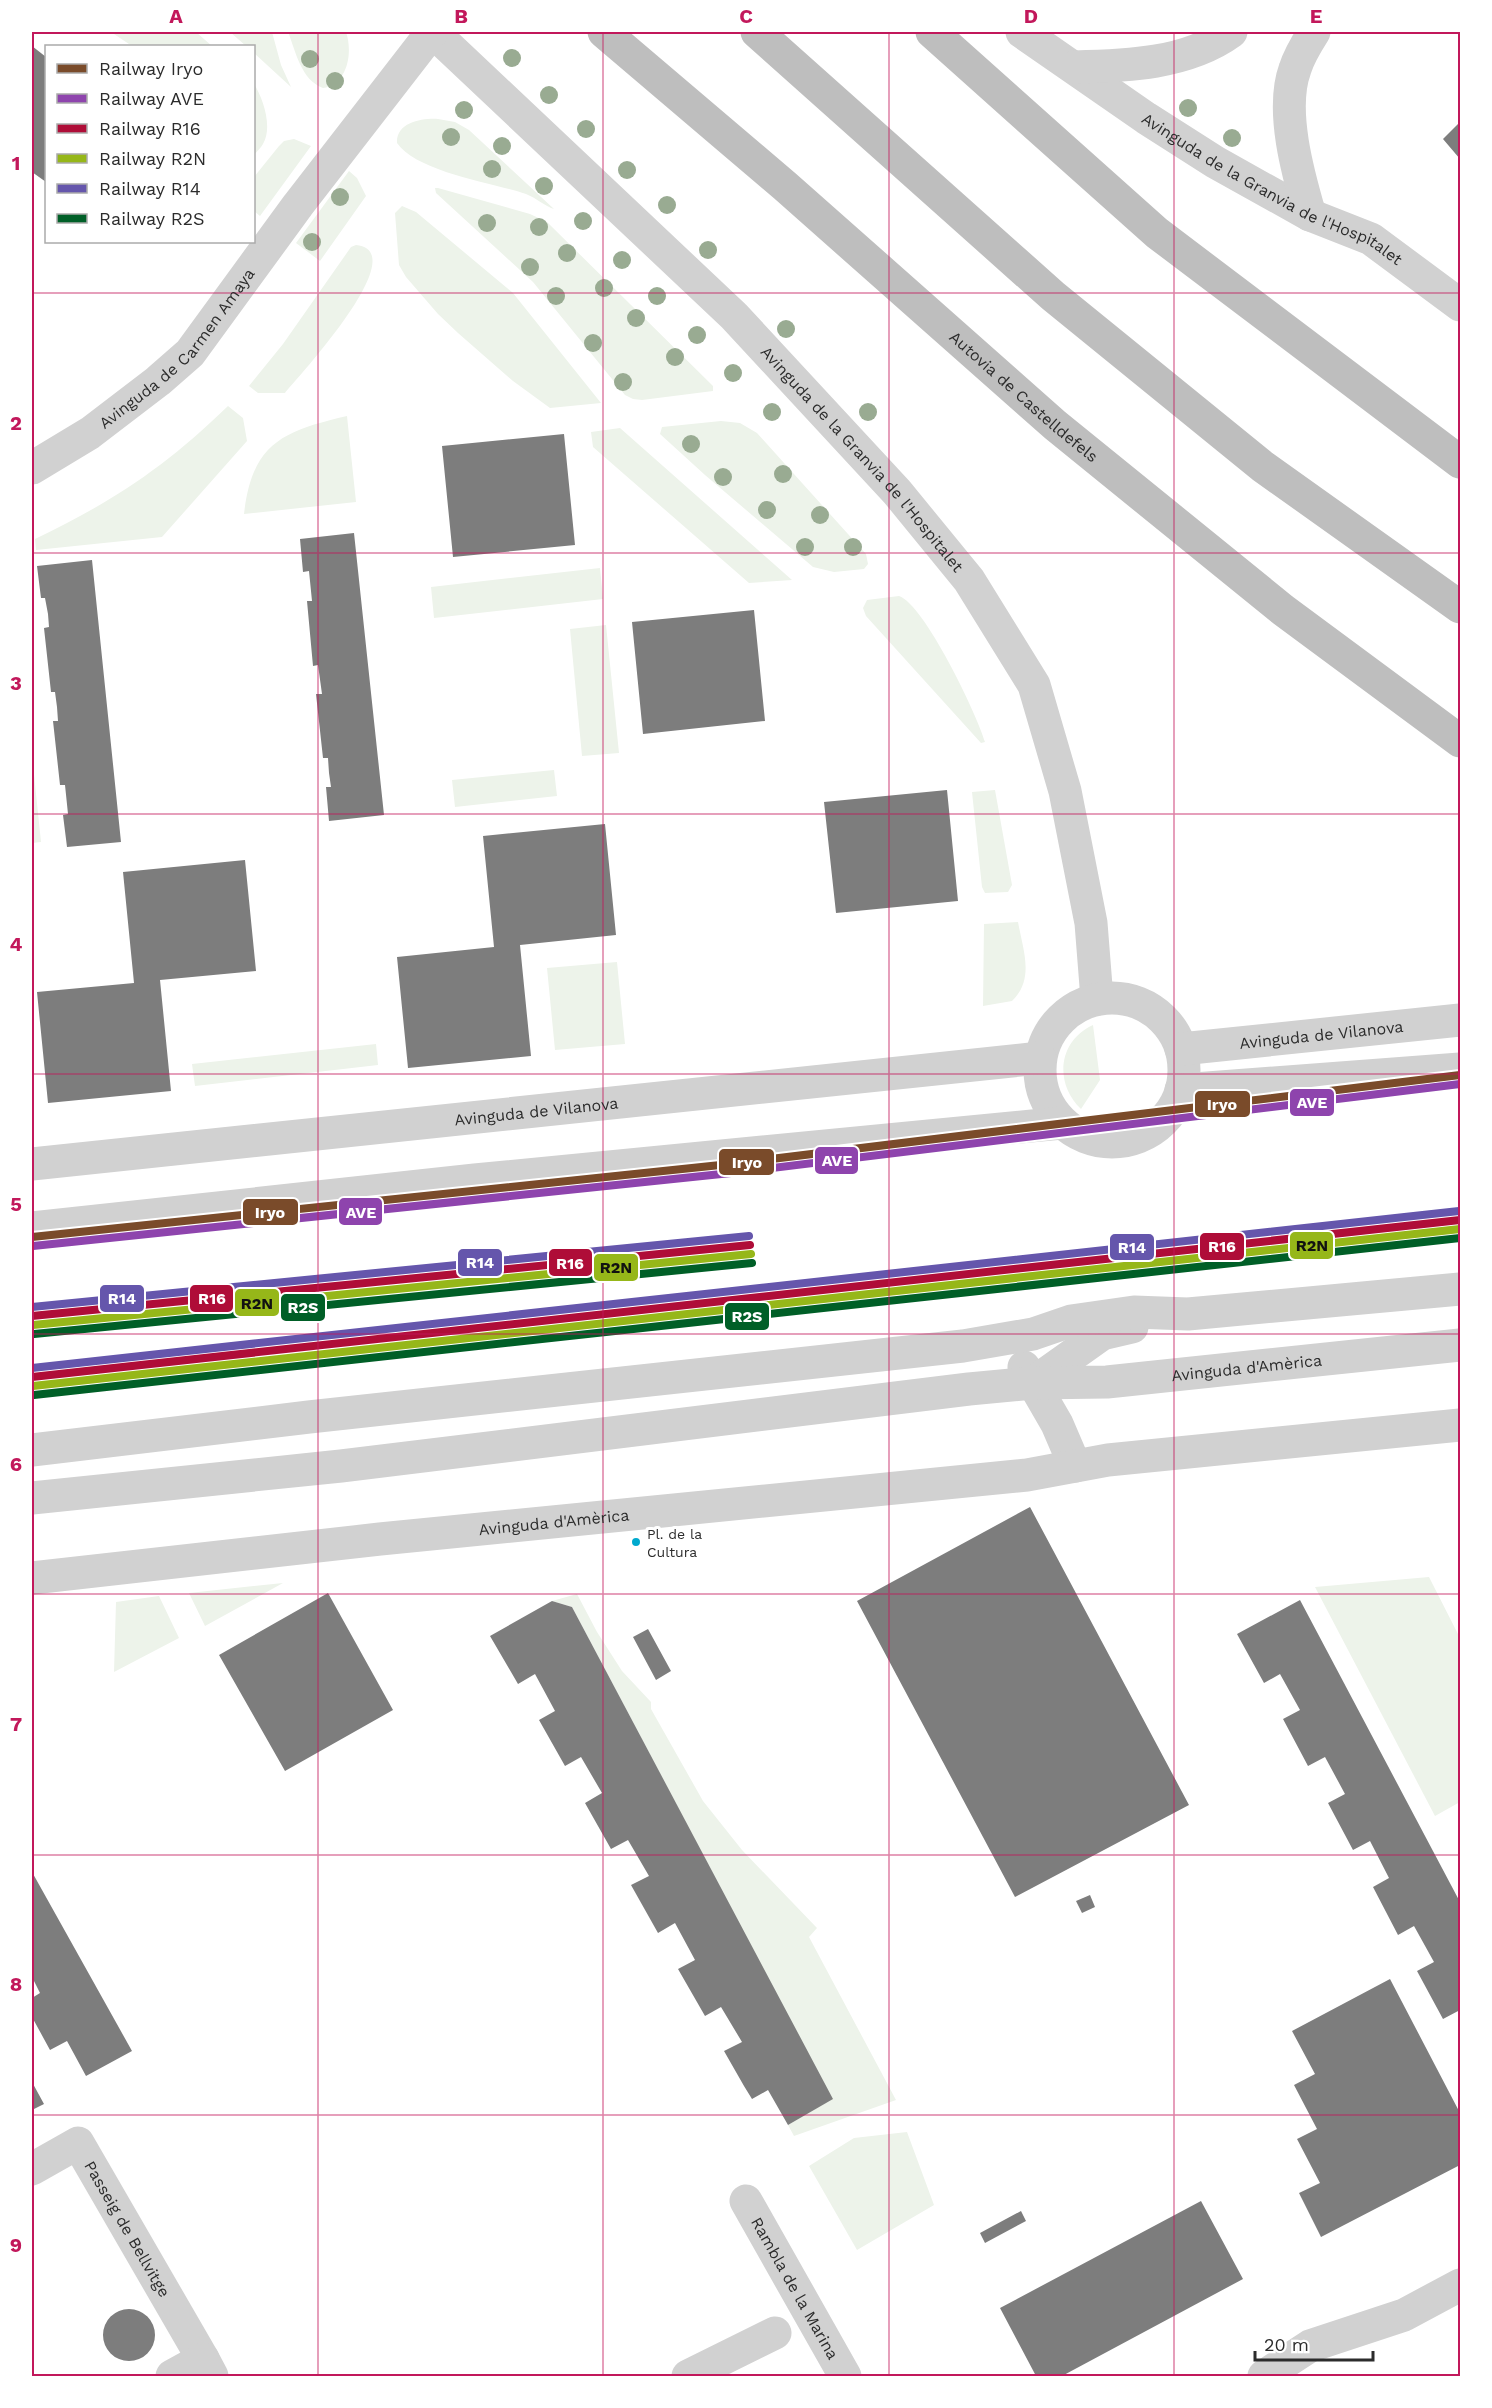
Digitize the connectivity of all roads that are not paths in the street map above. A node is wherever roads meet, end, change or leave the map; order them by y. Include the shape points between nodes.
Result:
1 (433, 32) edge
2 (604, 32) edge
3 (758, 32) edge
4 (932, 32) edge
5 (1022, 32) edge
6 (1232, 32) edge
7 (1314, 32) edge
8 (1074, 67) junction
9 (1310, 215) junction
10 (1461, 305) edge
11 (1461, 462) edge
12 (32, 468) edge
13 (1461, 607) edge
14 (1461, 741) edge
15 (1097, 999) junction
16 (1461, 1020) edge
17 (1181, 1049) junction
18 (1040, 1058) junction
19 (1461, 1069) edge
20 (1181, 1090) junction
21 (1062, 1124) junction
22 (32, 1164) edge
23 (32, 1228) edge
24 (1461, 1289) edge
25 (1188, 1314) junction
26 (1009, 1339) junction
27 (1461, 1345) edge
28 (1033, 1383) junction
29 (1461, 1425) edge
30 (32, 1450) edge
31 (1075, 1466) junction
32 (32, 1498) edge
33 (32, 1578) edge
34 (32, 2169) edge
35 (746, 2201) dead end
36 (1461, 2286) edge
37 (775, 2333) dead end
38 (207, 2368) edge
39 (172, 2376) edge
40 (688, 2376) edge
41 (845, 2376) edge
42 (1264, 2376) edge

1 - 12 street, Avinguda de Carmen Amaya via 298,205 190,353 90,433
1 - 15 street, Avinguda de la Granvia de l'Hospitalet via 734,316 897,492 969,580 1034,685 1067,802 1091,923
2 - 14 highway, Autovia de Castelldefels via 1055,425 1283,610
3 - 13 highway via 1053,296 1262,466
4 - 11 highway via 1157,233
5 - 8 street, Avinguda de la Granvia de l'Hospitalet
6 - 8 street via 1203,46 1151,62
7 - 9 street via 1295,68 1290,109 1298,173
8 - 9 street, Avinguda de la Granvia de l'Hospitalet via 1215,162
9 - 10 street, Avinguda de la Granvia de l'Hospitalet via 1371,239
15 - 17 street via 1123,998 1144,1005 1164,1019
15 - 18 street via 1074,1007 1061,1018 1047,1038
16 - 17 street, Avinguda de Vilanova
17 - 20 street
18 - 21 street via 1047,1103
18 - 22 street, Avinguda de Vilanova
19 - 20 street
20 - 21 street via 1170,1113 1146,1134 1122,1142 1084,1137
21 - 23 street via 475,1180
24 - 25 street, Avinguda d'Amèrica
25 - 26 street, Avinguda d'Amèrica via 1134,1312 1071,1321
25 - 28 street, Avinguda d'Amèrica via 1102,1334
26 - 28 street
26 - 30 street, Avinguda d'Amèrica
27 - 28 street, Avinguda d'Amèrica via 1107,1382
28 - 31 street
28 - 32 street, Avinguda d'Amèrica via 341,1466
29 - 31 street, Avinguda d'Amèrica
31 - 33 street, Avinguda d'Amèrica via 1018,1476
34 - 38 street, Passeig de Bellvitge via 78,2143
35 - 41 street, Rambla de la Marina
36 - 42 street via 1404,2315 1310,2346
37 - 40 street
38 - 39 street, Passeig de Bellvitge

